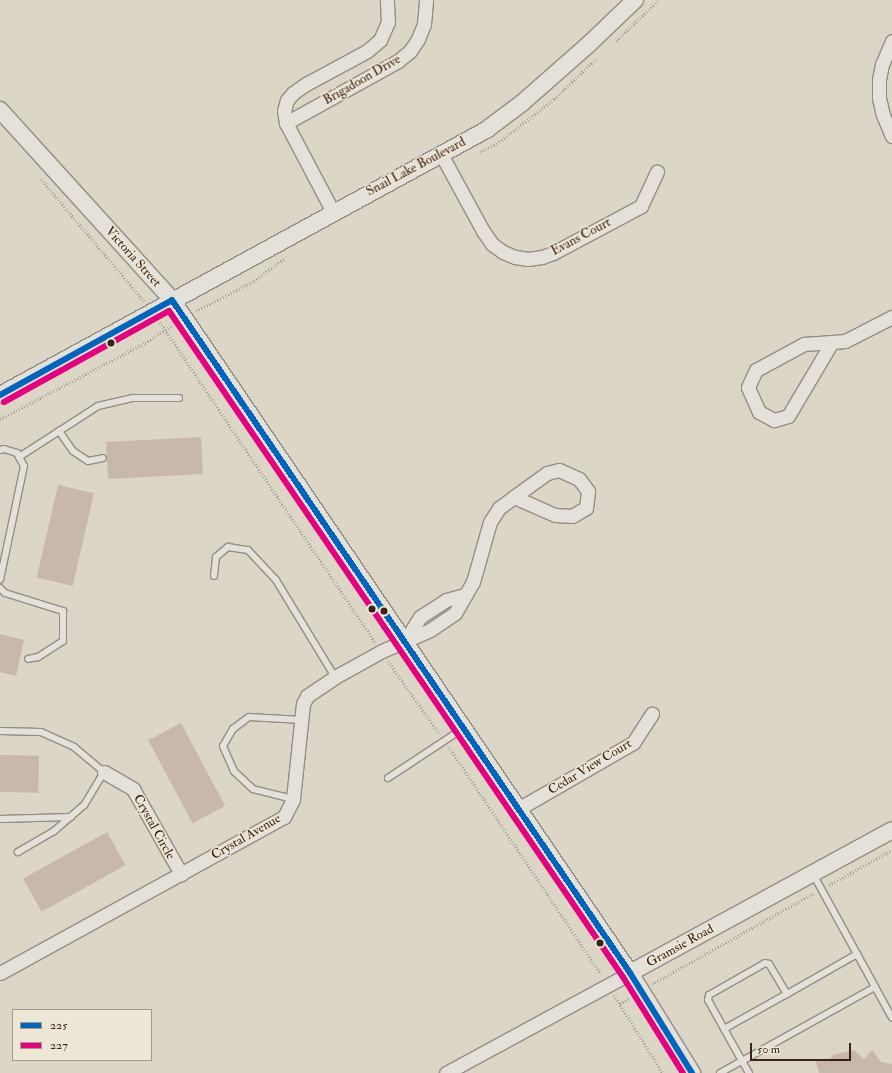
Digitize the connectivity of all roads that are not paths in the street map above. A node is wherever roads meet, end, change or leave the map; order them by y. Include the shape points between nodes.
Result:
1 (387, 0) edge
2 (426, 0) edge
3 (635, 0) edge
4 (892, 41) edge
5 (0, 110) edge
6 (286, 123) junction
7 (892, 136) edge
8 (441, 154) junction
9 (657, 172) dead end
10 (333, 212) junction
11 (172, 300) junction
12 (892, 317) edge
13 (832, 342) junction
14 (0, 395) edge
15 (179, 398) dead end
16 (59, 431) junction
17 (0, 450) edge
18 (19, 457) junction
19 (103, 458) dead end
20 (514, 497) junction
21 (214, 576) dead end
22 (0, 580) edge
23 (0, 588) edge
24 (405, 641) junction
25 (28, 658) dead end
26 (335, 677) junction
27 (652, 714) dead end
28 (302, 720) junction
29 (463, 728) junction
30 (0, 731) edge
31 (104, 772) junction
32 (388, 778) dead end
33 (293, 799) junction
34 (518, 809) junction
35 (71, 817) junction
36 (0, 818) edge
37 (892, 830) edge
38 (18, 852) dead end
39 (812, 873) junction
40 (181, 874) junction
41 (857, 954) junction
42 (0, 973) edge
43 (630, 973) junction
44 (875, 987) junction
45 (787, 994) junction
46 (892, 1018) edge
47 (724, 1029) junction
48 (742, 1061) junction
49 (446, 1073) edge
50 (692, 1073) edge
51 (720, 1073) edge
52 (749, 1073) edge

1 - 6 street, Brigadoon Drive via 388,22 380,40 366,51 293,93 287,100 284,111
2 - 6 street, Brigadoon Drive via 424,24 410,51 398,61
3 - 8 street, Snail Lake Boulevard via 506,117
4 - 7 street via 882,64 879,80 879,98
5 - 11 street, Victoria Street
6 - 10 street, Brigadoon Drive
8 - 9 street, Evans Court via 492,244 503,252 528,259 553,253 641,206
8 - 10 street, Snail Lake Boulevard
10 - 11 street, Snail Lake Boulevard
11 - 14 street, Snail Lake Boulevard
11 - 24 street, Victoria Street
12 - 13 street via 845,341
13 - 13 street via 804,344 756,370 748,387 759,412 774,420 788,416
15 - 16 lane via 133,398 98,406
16 - 18 lane
16 - 19 lane via 73,451 88,461
17 - 18 lane via 17,453
18 - 22 lane via 24,466
20 - 20 street, Crystal Avenue via 555,514 572,516 586,508 588,491 579,479 559,470 547,473
20 - 24 street, Crystal Avenue via 500,508 490,522 472,582 455,613 430,630
21 - 26 lane via 216,557 228,547 248,550 276,580
23 - 25 lane via 5,593 63,611 63,640 38,658
24 - 26 street, Crystal Avenue
24 - 29 street, Victoria Street
26 - 28 street, Crystal Avenue via 304,700
27 - 34 street, Cedar View Court via 633,743
28 - 33 street, Crystal Avenue
28 - 33 lane via 249,717 233,730 223,746 234,771 253,789
29 - 32 lane
29 - 34 street, Victoria Street
30 - 31 lane via 41,732 74,747
31 - 35 lane via 84,805
31 - 40 street, Crystal Circle via 133,789
33 - 40 street, Crystal Avenue via 284,817
34 - 43 street, Victoria Street
35 - 36 lane
35 - 38 lane via 54,831
37 - 39 street, Gramsie Road
39 - 41 lane
39 - 43 street, Gramsie Road
40 - 42 street, Crystal Avenue
41 - 44 lane
41 - 45 lane
43 - 49 street, Gramsie Road
43 - 50 street, Victoria Street
44 - 46 lane
44 - 48 lane
45 - 47 lane
45 - 47 lane via 769,964 758,966 709,995 708,1000
47 - 48 lane
48 - 51 lane
48 - 52 lane

